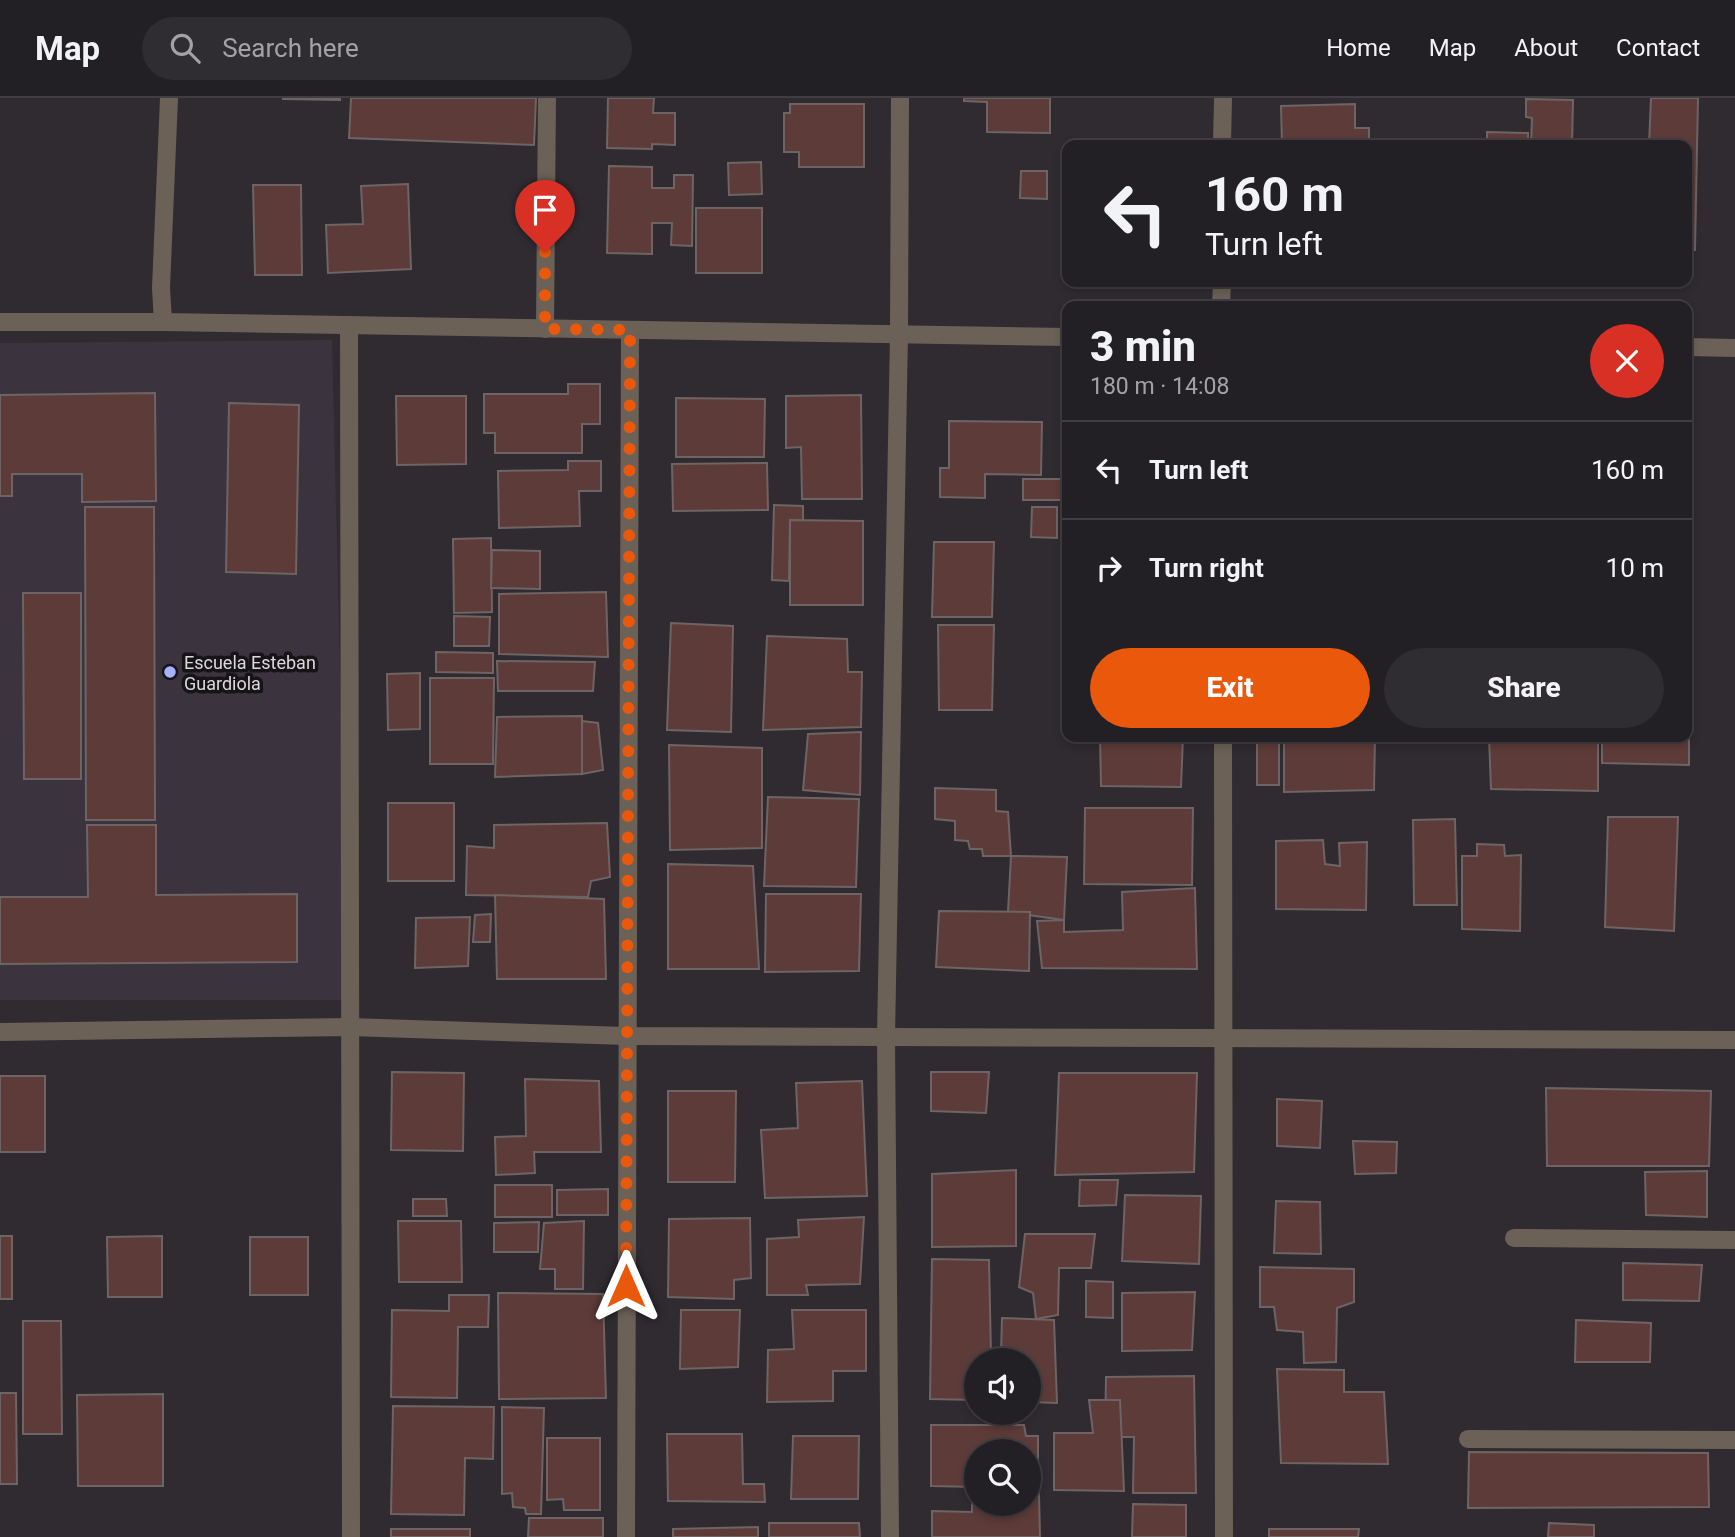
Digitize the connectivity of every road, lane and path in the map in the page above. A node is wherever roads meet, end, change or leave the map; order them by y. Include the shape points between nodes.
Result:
1 (169, 98) edge
2 (547, 98) edge
3 (900, 98) edge
4 (1223, 98) edge
5 (1222, 140) edge
6 (0, 322) edge
7 (163, 322) junction
8 (349, 325) junction
9 (545, 329) junction
10 (630, 330) junction
11 (899, 334) junction
12 (1062, 337) edge
13 (1692, 347) edge
14 (1735, 348) edge
15 (1223, 742) edge
16 (350, 1027) junction
17 (0, 1032) edge
18 (627, 1036) junction
19 (886, 1037) junction
20 (1225, 1038) junction
21 (1735, 1040) edge
22 (1514, 1238) dead end
23 (1735, 1240) edge
24 (1468, 1439) dead end
25 (1735, 1440) edge
26 (351, 1537) edge
27 (626, 1537) edge
28 (890, 1537) edge
29 (1224, 1537) edge

1 - 7 street
2 - 9 street
3 - 11 street
4 - 5 street
6 - 7 street
7 - 8 street
8 - 9 street
8 - 16 street
9 - 10 street
10 - 11 street
10 - 18 street
11 - 12 street
11 - 19 street
13 - 14 street
15 - 20 street
16 - 17 street
16 - 18 street
16 - 26 street
18 - 19 street
18 - 27 street
19 - 20 street
19 - 28 street
20 - 21 street
20 - 29 street
22 - 23 street
24 - 25 street

